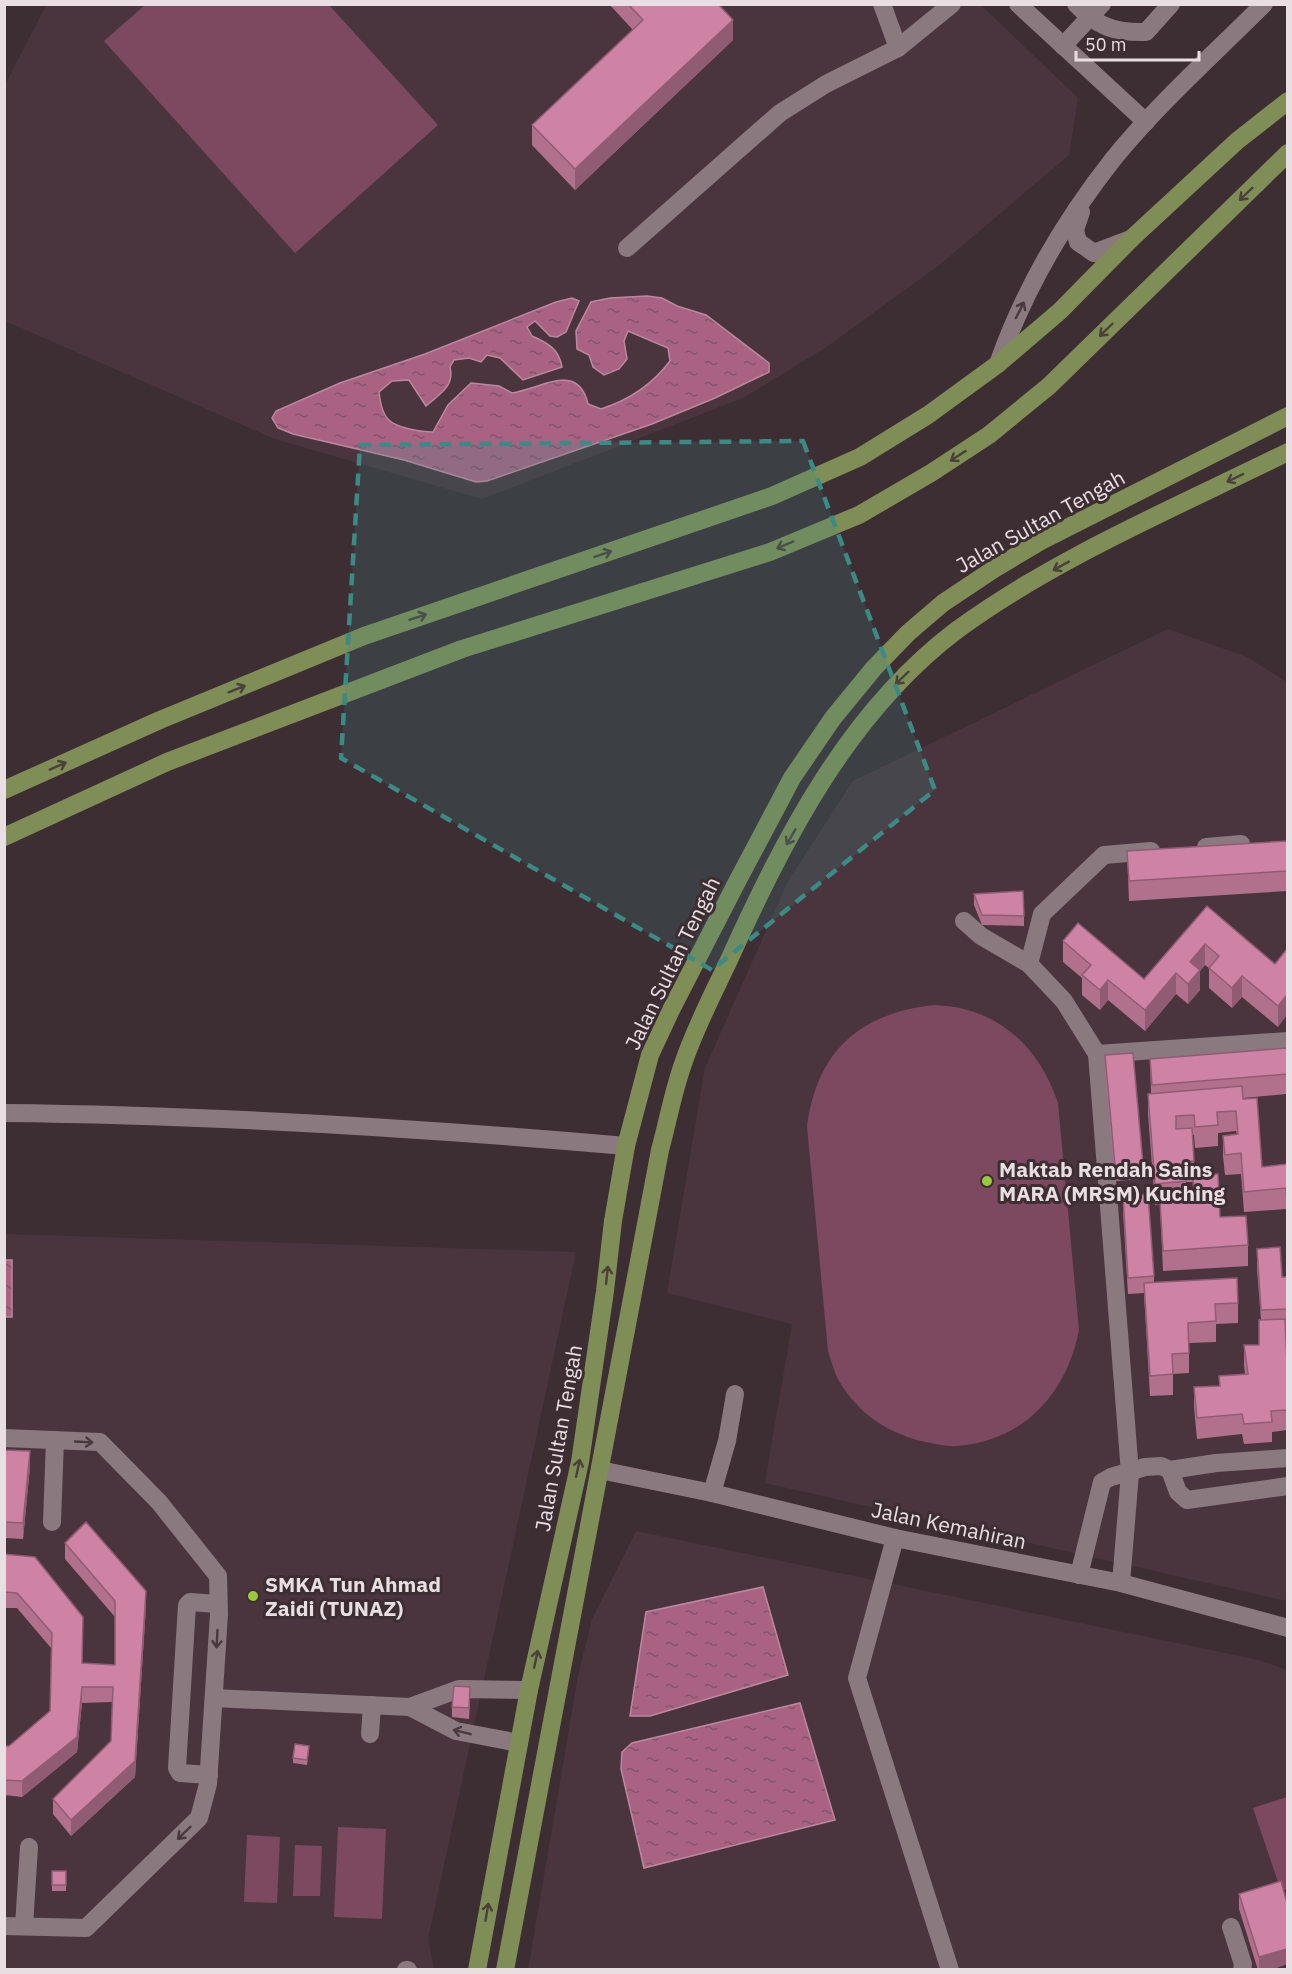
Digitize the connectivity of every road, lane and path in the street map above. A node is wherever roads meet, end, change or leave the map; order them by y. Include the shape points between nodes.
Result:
1 (882, 4) edge
2 (952, 4) edge
3 (1018, 4) edge
4 (1076, 4) edge
5 (1102, 4) edge
6 (1172, 4) edge
7 (1264, 4) edge
8 (1089, 19) junction
9 (1064, 46) junction
10 (897, 48) junction
11 (1287, 101) edge
12 (1146, 122) junction
13 (1287, 153) edge
14 (1086, 196) junction
15 (1131, 239) junction
16 (627, 248) dead end
17 (998, 364) junction
18 (1287, 416) edge
19 (1287, 452) edge
20 (4, 790) edge
21 (4, 837) edge
22 (1241, 844) edge
23 (964, 921) dead end
24 (1029, 964) junction
25 (1287, 1041) edge
26 (1097, 1054) junction
27 (4, 1113) edge
28 (626, 1146) junction
29 (735, 1394) dead end
30 (4, 1438) edge
31 (55, 1440) junction
32 (1287, 1458) edge
33 (600, 1470) junction
34 (1170, 1470) junction
35 (1130, 1473) junction
36 (1287, 1486) edge
37 (712, 1493) junction
38 (52, 1522) dead end
39 (895, 1538) junction
40 (1079, 1575) junction
41 (1121, 1583) junction
42 (218, 1604) junction
43 (1287, 1628) edge
44 (529, 1690) junction
45 (214, 1698) junction
46 (372, 1705) junction
47 (410, 1707) junction
48 (370, 1734) dead end
49 (519, 1743) junction
50 (208, 1775) junction
51 (29, 1847) dead end
52 (4, 1926) edge
53 (24, 1926) junction
54 (1231, 1927) dead end
55 (477, 1970) edge
56 (505, 1970) edge
57 (950, 1970) edge
58 (1242, 1970) edge

1 - 10 street
2 - 10 street
3 - 9 street
4 - 8 street
5 - 8 street
6 - 8 street via 1146,32 1124,33
7 - 12 street
8 - 9 street
9 - 12 street
10 - 16 street via 826,84 780,113
11 - 15 main road via 1237,141
12 - 14 street
13 -> 21 main road via 1049,386 989,435 859,514 770,552 462,649 167,762
14 - 15 street via 1075,230 1078,242 1094,253
17 -> 14 street via 1012,324 1040,270
15 - 17 main road via 1060,311
20 -> 17 main road via 160,720 364,636 772,496 860,457 928,415
18 - 28 main road, Jalan Sultan Tengah via 994,568 908,633 874,668 814,742 738,880 650,1055
19 -> 33 main road via 1092,548 999,602 920,661 859,728 815,794 763,886 683,1064 660,1150
22 - 24 street via 1104,855 1042,914
23 - 24 street via 981,936
24 - 26 street via 1064,1001
25 - 26 street
26 - 35 street
27 - 28 street via 435,1130
44 -> 28 main road, Jalan Sultan Tengah via 580,1462
29 - 37 street
30 - 31 street
31 - 38 street
31 -> 42 street via 100,1442 159,1502 218,1576
32 - 34 street
33 - 37 street, Jalan Kemahiran
33 - 56 main road
34 - 35 street via 1145,1467
34 - 36 street via 1178,1492 1186,1500
35 - 40 street via 1101,1482
35 - 41 street
37 - 39 street, Jalan Kemahiran
39 - 40 street, Jalan Kemahiran
39 - 57 street via 857,1678
40 - 41 street, Jalan Kemahiran
41 - 43 street, Jalan Kemahiran
42 -> 45 street
42 - 50 street via 187,1605 177,1768 180,1773
44 - 47 street via 459,1689
44 - 49 main road, Jalan Sultan Tengah
45 - 46 street
45 - 50 street
46 - 47 street
46 - 48 street
49 -> 47 street via 456,1731
55 -> 49 main road, Jalan Sultan Tengah
50 -> 53 street via 199,1818 86,1928
51 - 53 street
52 - 53 street
54 - 58 street

